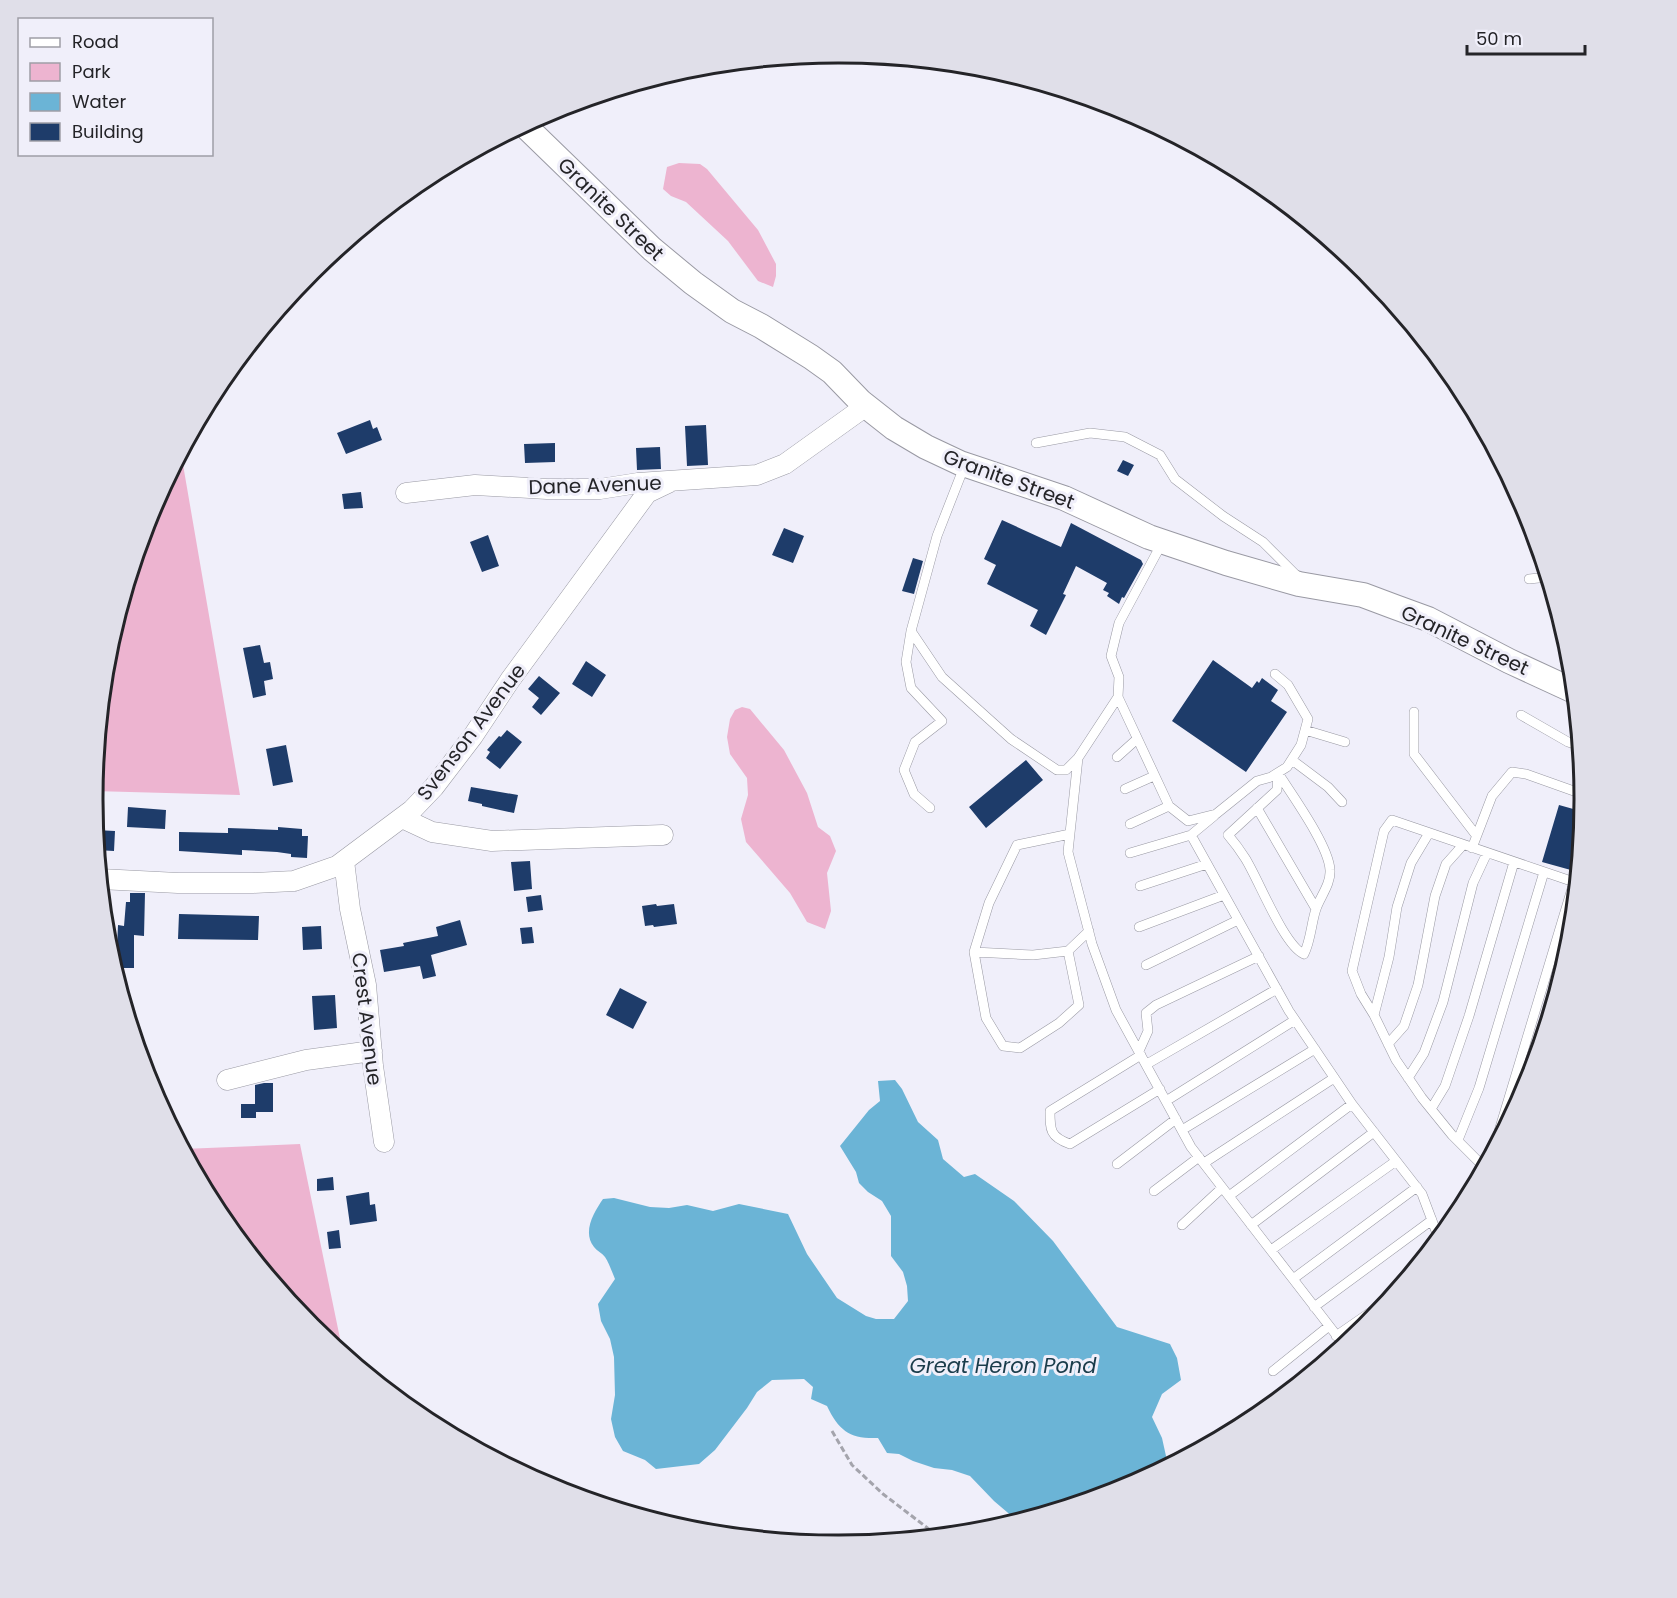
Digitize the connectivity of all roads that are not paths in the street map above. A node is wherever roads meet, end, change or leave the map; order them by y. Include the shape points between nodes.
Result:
1 (530, 131) edge
2 (867, 406) junction
3 (1036, 443) dead end
4 (965, 465) junction
5 (670, 482) junction
6 (406, 493) dead end
7 (1163, 541) junction
8 (1540, 578) edge
9 (1529, 579) dead end
10 (1306, 585) junction
11 (911, 631) junction
12 (1275, 674) dead end
13 (1565, 687) edge
14 (1118, 698) junction
15 (1414, 712) dead end
16 (1521, 715) dead end
17 (1305, 730) junction
18 (1137, 739) junction
19 (1344, 742) dead end
20 (1572, 743) edge
21 (1117, 757) dead end
22 (1078, 758) junction
23 (1292, 760) junction
24 (1278, 772) junction
25 (1154, 776) junction
26 (1125, 789) dead end
27 (1574, 791) edge
28 (1342, 802) dead end
29 (1169, 806) junction
30 (930, 808) dead end
31 (1257, 808) junction
32 (1216, 814) junction
33 (402, 818) junction
34 (1130, 824) dead end
35 (1429, 833) junction
36 (1070, 834) junction
37 (663, 835) dead end
38 (1191, 835) junction
39 (1476, 835) junction
40 (1468, 846) junction
41 (1130, 853) dead end
42 (1487, 853) junction
43 (344, 861) junction
44 (1514, 862) junction
45 (1207, 864) junction
46 (1544, 872) junction
47 (107, 879) edge
48 (1570, 880) edge
49 (1140, 886) dead end
50 (1224, 895) junction
51 (1316, 909) junction
52 (1564, 917) edge
53 (1238, 921) junction
54 (1138, 927) dead end
55 (1089, 931) junction
56 (1068, 951) junction
57 (974, 952) junction
58 (1258, 956) junction
59 (1146, 965) dead end
60 (1277, 988) junction
61 (1374, 1014) junction
62 (1295, 1020) junction
63 (1388, 1044) junction
64 (1315, 1049) junction
65 (372, 1051) junction
66 (1140, 1053) junction
67 (1147, 1064) junction
68 (1334, 1078) junction
69 (1408, 1078) junction
70 (227, 1080) dead end
71 (1160, 1089) junction
72 (1166, 1101) junction
73 (1352, 1104) junction
74 (1431, 1109) junction
75 (1506, 1110) edge
76 (1176, 1119) junction
77 (1182, 1130) junction
78 (1374, 1132) junction
79 (1458, 1140) junction
80 (384, 1142) dead end
81 (1201, 1160) junction
82 (1396, 1161) junction
83 (1479, 1162) edge
84 (1117, 1164) dead end
85 (1416, 1187) junction
86 (1155, 1191) dead end
87 (1226, 1192) junction
88 (1432, 1220) junction
89 (1182, 1225) dead end
90 (1251, 1225) junction
91 (1435, 1229) edge
92 (1271, 1250) junction
93 (1293, 1279) junction
94 (1314, 1307) junction
95 (1355, 1323) edge
96 (1329, 1326) junction
97 (1336, 1336) junction
98 (1338, 1339) edge
99 (1273, 1371) dead end

1 - 2 street, Granite Street via 693,284 811,357
2 - 4 street, Granite Street via 894,428
2 - 5 street, Dane Avenue via 782,465 757,475
3 - 10 lane via 1090,433 1125,437 1160,454 1175,479 1263,542
4 - 7 street, Granite Street via 1064,498
4 - 11 lane via 937,536
5 - 6 street, Dane Avenue via 600,489 475,486
5 - 33 street, Svenson Avenue via 647,493 466,745 434,787
7 - 10 street, Granite Street
7 - 14 lane via 1119,623 1111,656 1119,677
8 - 9 lane
10 - 13 street, Granite Street via 1363,595 1428,619
11 - 22 lane via 942,677 1011,739 1057,770 1066,771
11 - 30 lane via 906,662 911,688 942,721 915,742 904,770 914,794
12 - 17 lane via 1300,703 1308,719
14 - 18 lane
14 - 22 lane
15 - 39 lane via 1414,754
16 - 20 lane
17 - 19 lane
17 - 23 lane
18 - 21 lane
18 - 25 lane
22 - 36 lane
23 - 24 lane
23 - 28 lane
24 - 31 lane via 1277,790
24 - 32 lane via 1257,781
24 - 51 lane via 1320,840 1330,870
25 - 26 lane
25 - 29 lane
27 - 39 lane via 1512,772 1492,796
29 - 32 lane via 1188,821
29 - 34 lane
31 - 51 lane
31 - 51 lane via 1228,835 1246,858 1286,934 1304,954
32 - 38 lane
33 - 37 street via 432,832 492,841
33 - 43 street, Svenson Avenue
35 - 40 lane
35 - 61 lane via 1407,874
35 - 61 lane via 1392,820 1384,831 1352,971 1360,994
36 - 55 lane via 1068,852
36 - 57 lane via 1017,845 989,903
38 - 41 lane
38 - 45 lane
39 - 40 lane
40 - 42 lane
40 - 63 lane via 1446,864 1435,896 1418,985 1404,1026
42 - 44 lane
42 - 69 lane via 1473,883 1443,1002 1424,1053
43 - 47 street, Svenson Avenue via 294,881 253,884
43 - 65 street, Crest Avenue via 366,985
44 - 46 lane
44 - 74 lane via 1446,1086
45 - 49 lane
45 - 50 lane
46 - 48 lane
46 - 79 lane via 1479,1088
50 - 53 lane
50 - 54 lane
52 - 75 lane
53 - 58 lane
53 - 59 lane
55 - 56 lane
55 - 66 lane via 1116,1010
56 - 57 lane via 1033,955
56 - 57 lane via 1079,1005 1020,1048 1003,1046 986,1018
58 - 60 lane
58 - 66 lane via 1146,1013 1148,1031
60 - 62 lane
60 - 67 lane
61 - 63 lane
62 - 64 lane
62 - 72 lane
63 - 69 lane
64 - 68 lane
64 - 77 lane
65 - 70 street via 306,1060
65 - 80 street, Crest Avenue
66 - 67 lane
66 - 71 lane via 1050,1111 1050,1129 1059,1140 1070,1143
67 - 71 lane
68 - 73 lane
68 - 81 lane
69 - 74 lane
71 - 72 lane
72 - 76 lane
73 - 78 lane
73 - 87 lane
74 - 79 lane
76 - 77 lane
76 - 84 lane
77 - 81 lane
78 - 82 lane
78 - 90 lane
79 - 83 lane
81 - 86 lane
81 - 87 lane
82 - 85 lane
82 - 92 lane
85 - 88 lane
85 - 93 lane
87 - 89 lane
87 - 90 lane
88 - 91 lane
88 - 94 lane
90 - 92 lane
92 - 93 lane
93 - 94 lane
94 - 96 lane
95 - 97 lane
96 - 97 lane
96 - 99 lane
97 - 98 lane

